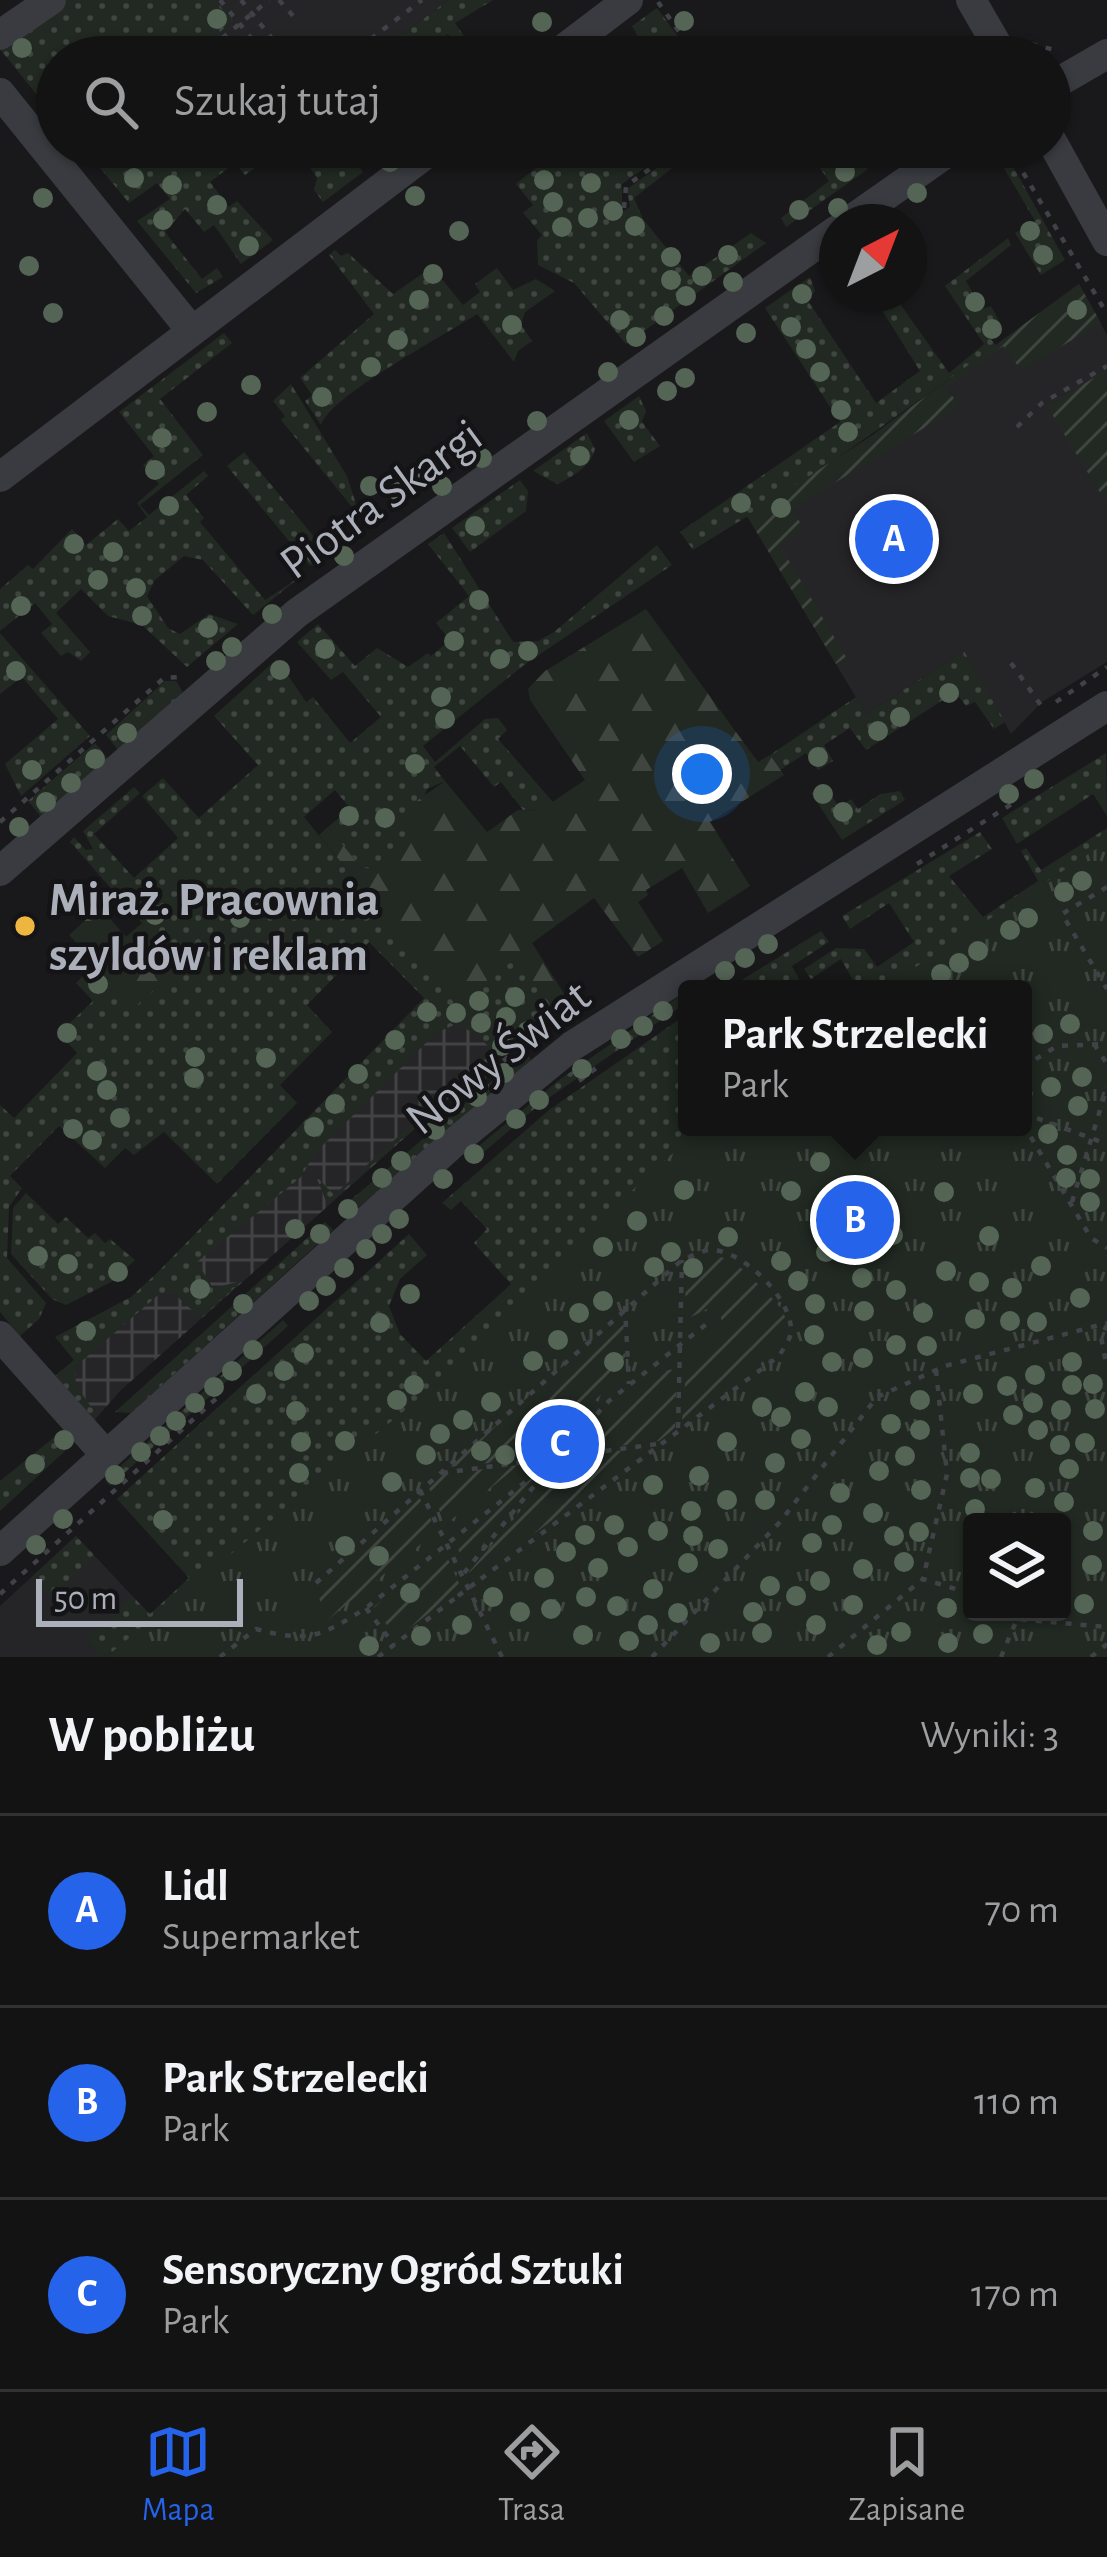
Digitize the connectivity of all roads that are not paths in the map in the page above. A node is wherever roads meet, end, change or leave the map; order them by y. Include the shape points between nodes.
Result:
1 (51, 0) edge
2 (971, 0) edge
3 (643, 1) edge
4 (0, 35) edge
5 (587, 36) edge
6 (1003, 36) edge
7 (1107, 54) edge
8 (1071, 75) edge
9 (0, 92) edge
10 (10, 128) edge
11 (36, 157) edge
12 (46, 168) edge
13 (407, 168) edge
14 (925, 168) edge
15 (1067, 168) edge
16 (874, 204) edge
17 (1107, 241) edge
18 (819, 243) edge
19 (191, 330) junction
20 (0, 477) edge
21 (1107, 706) edge
22 (0, 871) edge
23 (0, 1336) edge
24 (106, 1455) junction
25 (0, 1551) edge

1 - 4 street
2 - 6 street
3 - 5 street
7 - 8 street
9 - 10 street
10 - 11 street
12 - 19 street
13 - 19 street
14 - 16 street
15 - 17 street
18 - 22 street, Piotra Skargi via 297,613
19 - 20 street
21 - 24 street, Nowy Świat via 572,1046
23 - 24 street
24 - 25 street, Nowy Świat

